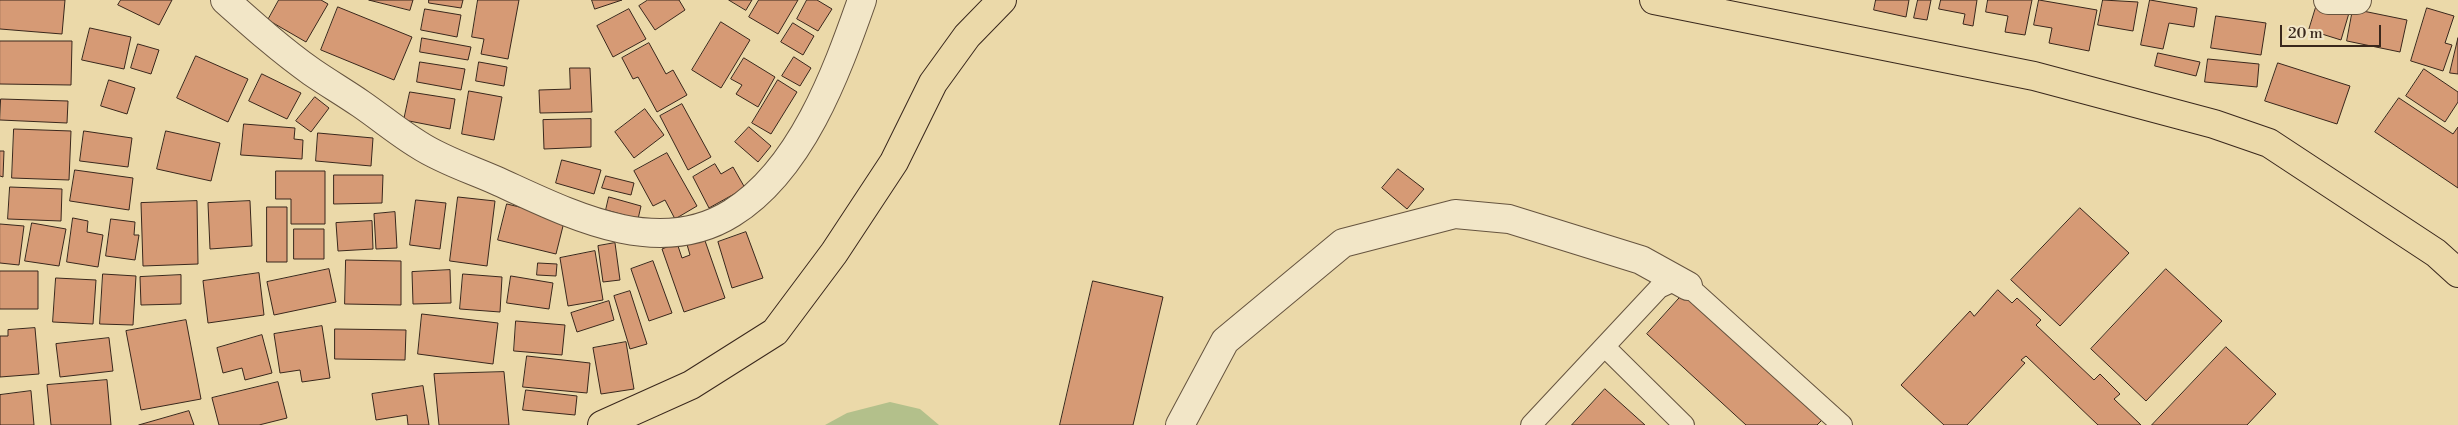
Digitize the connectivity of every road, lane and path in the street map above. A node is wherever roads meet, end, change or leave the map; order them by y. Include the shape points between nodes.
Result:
1 (225, 0) edge
2 (862, 0) edge
3 (1002, 0) edge
4 (1654, 0) edge
5 (2328, 0) edge
6 (2357, 0) edge
7 (2458, 273) edge
8 (1688, 286) junction
9 (1605, 347) junction
10 (602, 425) edge
11 (1180, 425) edge
12 (1531, 425) edge
13 (1684, 425) edge
14 (1842, 425) edge

1 - 2 street via 311,71 420,146 574,215 630,232 667,233 702,227 731,214 764,190 818,108
3 - 10 highway via 967,36 933,83 894,162 834,253 775,332 690,385
4 - 7 highway via 2034,76 2214,124 2269,143 2436,253
5 - 6 street
8 - 9 lane via 1672,282 1659,288
8 - 11 street via 1641,260 1509,219 1455,214 1343,242 1225,342
8 - 14 lane
9 - 12 lane
9 - 13 lane

